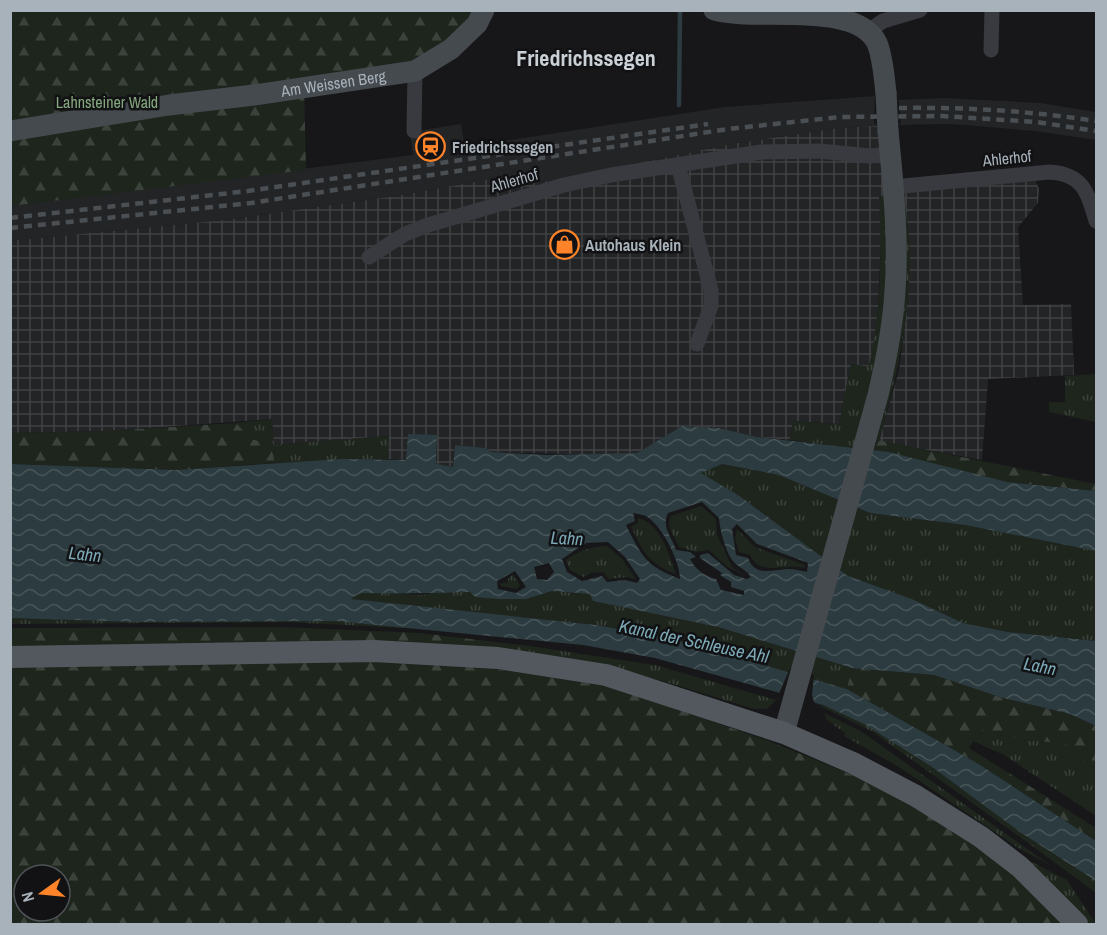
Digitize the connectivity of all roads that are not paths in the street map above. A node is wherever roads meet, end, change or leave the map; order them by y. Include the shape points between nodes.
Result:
1 (484, 10) edge
2 (714, 10) edge
3 (920, 10) edge
4 (992, 10) edge
5 (870, 30) junction
6 (991, 50) dead end
7 (415, 70) junction
8 (10, 131) edge
9 (414, 132) dead end
10 (890, 154) junction
11 (678, 165) junction
12 (893, 187) junction
13 (1096, 221) edge
14 (369, 257) dead end
15 (698, 344) dead end
16 (10, 657) edge
17 (787, 726) junction
18 (1077, 924) edge

1 - 7 street, Am Weissen Berg via 477,24 451,49
2 - 5 street via 729,15 838,14 855,19
3 - 5 street via 883,21
4 - 6 street
5 - 10 street, bridge via 882,59
7 - 8 street, Am Weissen Berg
7 - 9 street
10 - 11 street, Ahlerhof via 789,150
10 - 12 street
11 - 14 street, Ahlerhof via 564,185 477,209 405,234
11 - 15 street via 711,290 711,306
12 - 13 street, Ahlerhof via 1066,173 1081,184
12 - 17 street via 895,291 889,345
16 - 17 main road via 374,651 498,658 606,675
17 - 18 main road via 906,790 981,837 1020,867

